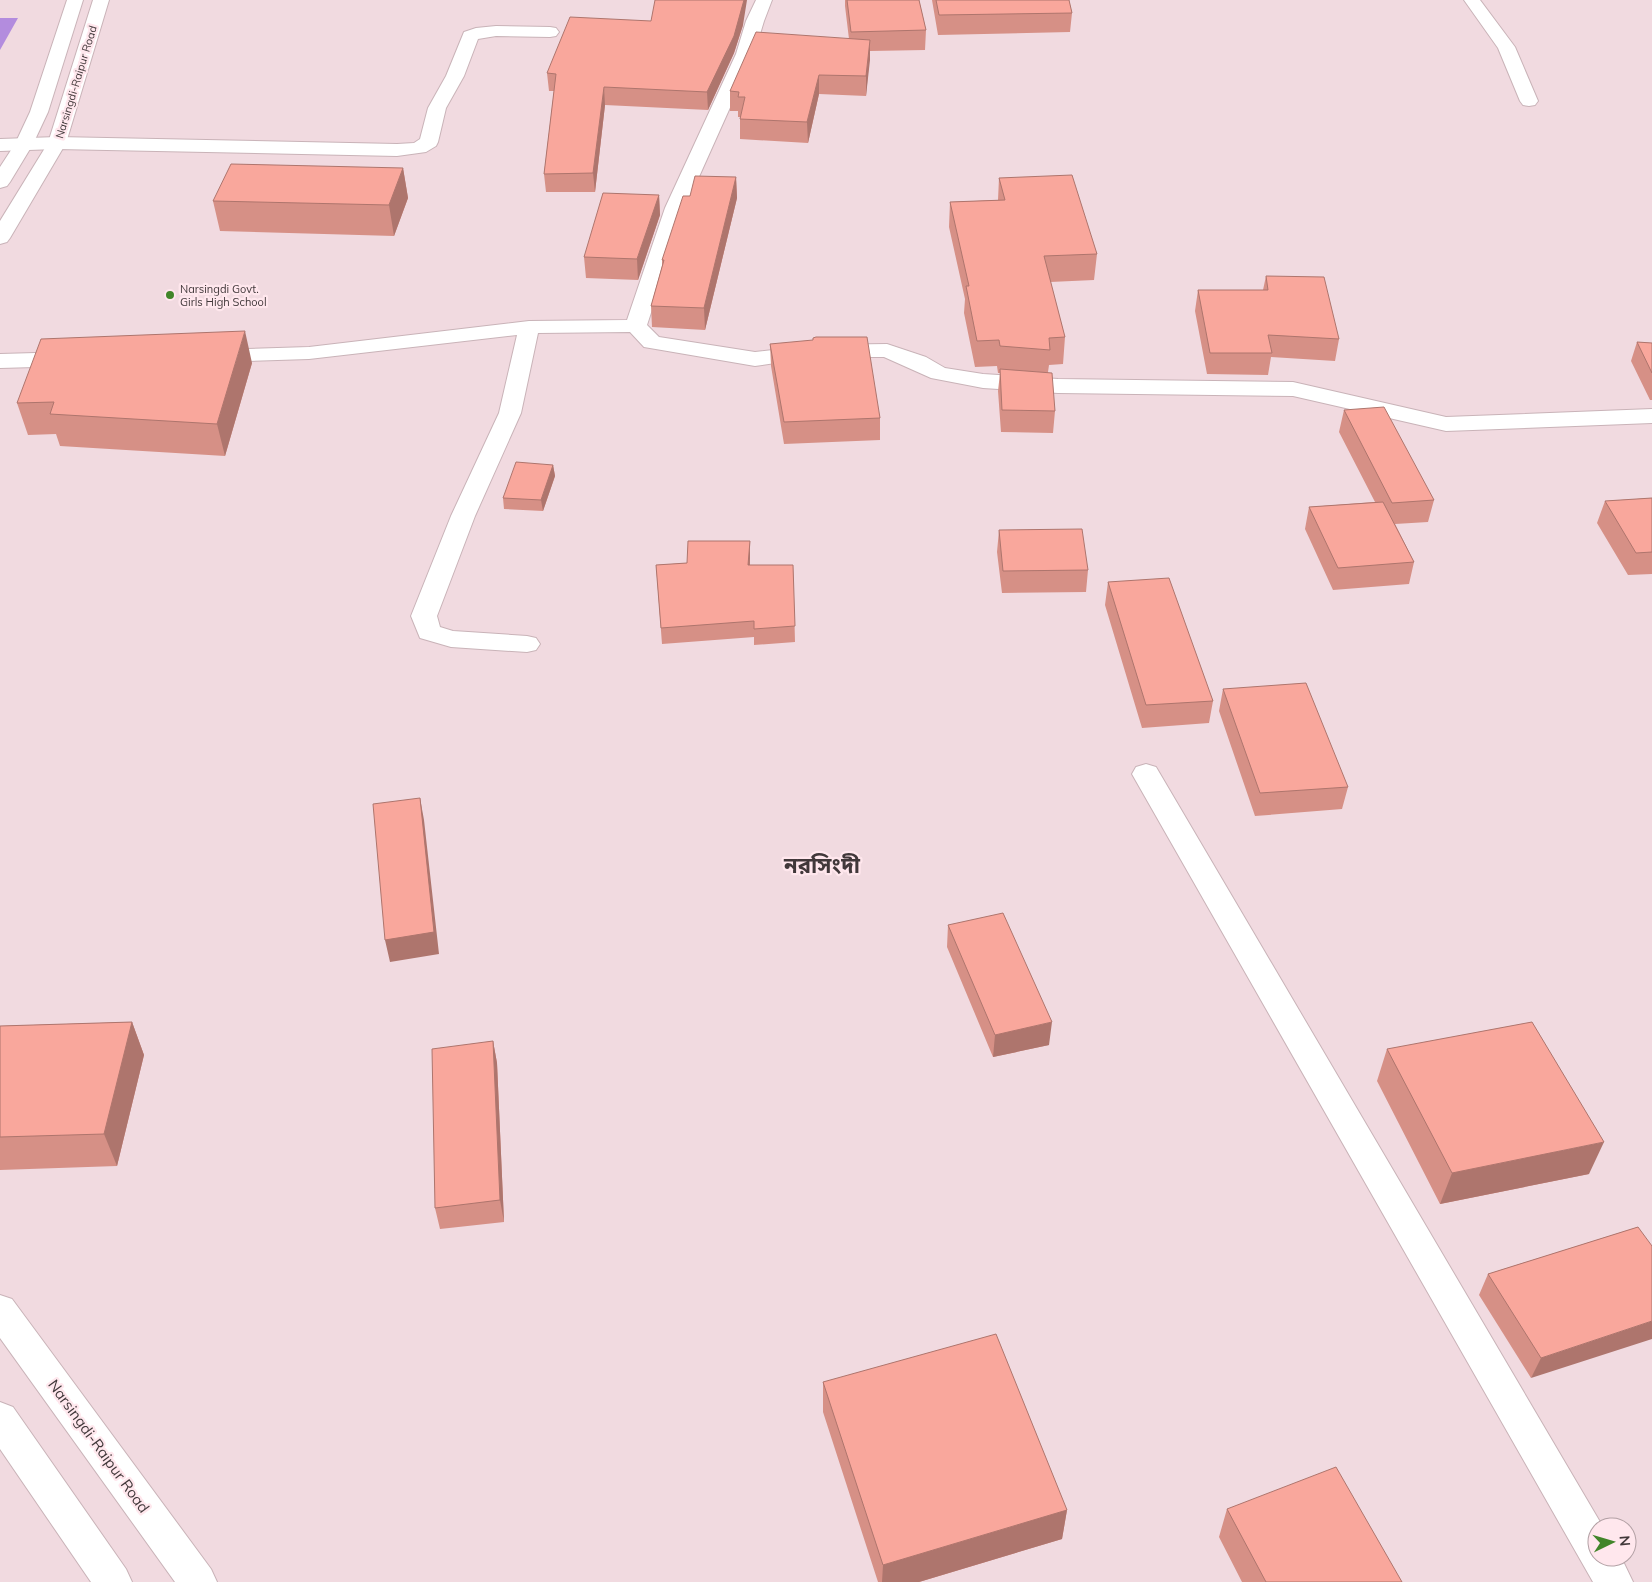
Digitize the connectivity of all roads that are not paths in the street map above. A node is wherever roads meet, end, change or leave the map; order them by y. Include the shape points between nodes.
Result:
1 (75, 0) edge
2 (100, 0) edge
3 (764, 0) edge
4 (1472, 0) edge
5 (550, 32) dead end
6 (1529, 101) dead end
7 (57, 143) junction
8 (24, 144) junction
9 (0, 145) edge
10 (0, 182) edge
11 (0, 238) edge
12 (636, 326) junction
13 (529, 327) junction
14 (189, 356) edge
15 (90, 359) edge
16 (0, 361) edge
17 (1652, 416) edge
18 (527, 644) dead end
19 (1146, 774) dead end
20 (0, 1310) edge
21 (0, 1419) edge
22 (1587, 1535) edge
23 (1606, 1567) edge
24 (113, 1582) edge
25 (198, 1582) edge
26 (1614, 1582) edge

1 - 8 street, Narsingdi-Raipur Road via 39,112
2 - 7 street, Narsingdi-Raipur Road
3 - 12 street via 745,54 675,208
4 - 6 street via 1506,47
5 - 7 street via 486,32 470,36 455,76 437,108 429,142 419,148
7 - 8 street
7 - 11 street, Narsingdi-Raipur Road
8 - 9 street
8 - 10 street, Narsingdi-Raipur Road
12 - 13 street
12 - 17 street via 652,342 755,359 816,351 887,350 939,373 982,382 1293,389 1446,424
13 - 14 street via 309,353
13 - 18 street via 510,414 463,516 424,616 429,632 450,639
15 - 16 street
19 - 22 street
20 - 25 street, Narsingdi-Raipur Road
21 - 24 street
23 - 26 street

